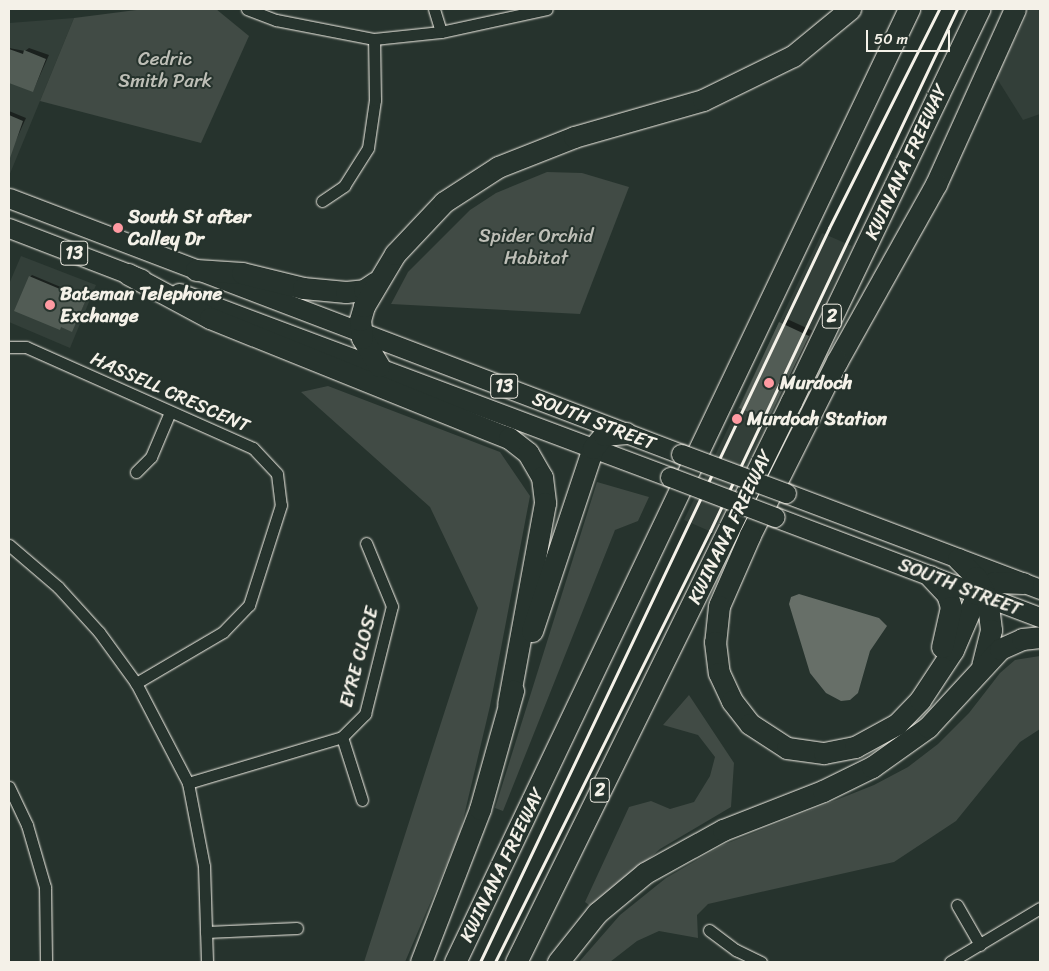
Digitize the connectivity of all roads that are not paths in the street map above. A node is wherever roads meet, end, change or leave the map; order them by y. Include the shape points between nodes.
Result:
1 (247, 9) edge
2 (434, 9) edge
3 (547, 9) edge
4 (850, 9) edge
5 (909, 9) edge
6 (979, 9) edge
7 (1015, 9) edge
8 (441, 32) junction
9 (374, 40) junction
10 (9, 198) edge
11 (322, 201) dead end
12 (61, 218) junction
13 (9, 228) edge
14 (53, 245) junction
15 (196, 270) junction
16 (128, 274) junction
17 (376, 282) junction
18 (361, 331) junction
19 (9, 347) edge
20 (378, 366) junction
21 (170, 412) junction
22 (626, 433) junction
23 (593, 448) junction
24 (136, 472) dead end
25 (366, 542) dead end
26 (9, 545) edge
27 (958, 559) junction
28 (930, 576) junction
29 (1031, 586) edge
30 (982, 593) junction
31 (1040, 618) edge
32 (1040, 637) edge
33 (981, 668) junction
34 (136, 683) junction
35 (508, 704) junction
36 (885, 732) junction
37 (342, 737) junction
38 (188, 783) junction
39 (9, 787) edge
40 (362, 800) dead end
41 (957, 905) dead end
42 (1040, 908) edge
43 (298, 928) dead end
44 (709, 930) dead end
45 (206, 932) junction
46 (980, 946) junction
47 (46, 962) edge
48 (207, 962) edge
49 (421, 962) edge
50 (455, 962) edge
51 (516, 962) edge
52 (558, 962) edge
53 (761, 962) edge
54 (950, 962) edge

1 - 9 street via 276,20
2 - 8 street
3 - 8 street
4 - 17 highway via 793,56 703,100 574,137 498,167 444,202 417,228
5 - 50 highway, KWINANA FREEWAY
6 - 51 highway, KWINANA FREEWAY / 2 via 791,402
7 - 36 highway via 936,184 837,361 719,606 715,642 720,673 732,701 762,733 787,748 824,753 855,747
8 - 9 street
9 - 11 street via 375,100 368,148 344,186
10 - 12 highway, SOUTH STREET / 13
12 - 14 highway via 65,234 62,241
12 - 15 highway, SOUTH STREET / 13
13 - 14 highway, SOUTH STREET / 13
14 - 16 highway, SOUTH STREET / 13
15 - 17 highway via 242,273 303,288 346,292 364,290
15 - 18 highway, SOUTH STREET / 13
16 - 20 highway, SOUTH STREET / 13
16 - 35 highway via 210,318 510,438 528,453 542,477 545,503
17 - 18 highway via 364,306
18 - 20 highway via 368,353
18 - 22 highway, SOUTH STREET / 13
19 - 21 street, HASSELL CRESCENT via 26,347
20 - 23 highway, SOUTH STREET / 13
21 - 24 street via 151,457
21 - 34 street, HASSELL CRESCENT via 253,448 277,474 281,505 249,605 238,620
22 - 23 highway via 604,435
22 - 27 highway, SOUTH STREET / 13, bridge
23 - 28 highway, SOUTH STREET / 13, bridge
23 - 35 highway
25 - 37 street, EYRE CLOSE via 392,606 365,714
26 - 34 street via 64,593 99,632
27 - 29 highway, SOUTH STREET / 13
27 - 30 highway
28 - 30 highway, SOUTH STREET / 13
28 - 36 highway via 947,594 951,607 944,641 909,703
29 - 30 highway via 998,582
30 - 31 highway, SOUTH STREET / 13
30 - 33 highway via 991,630
30 - 36 highway via 939,674 909,714
32 - 33 highway via 1022,639 1000,649
33 - 52 highway via 928,727 879,763 823,791 723,830 645,873 597,913
34 - 38 street
35 - 49 highway via 480,809
37 - 38 street, EYRE CLOSE
37 - 40 street
38 - 45 street via 204,866
39 - 47 street via 27,825 45,887
41 - 46 street
42 - 46 street
43 - 45 street
44 - 53 street via 736,950
45 - 48 street
46 - 54 street

